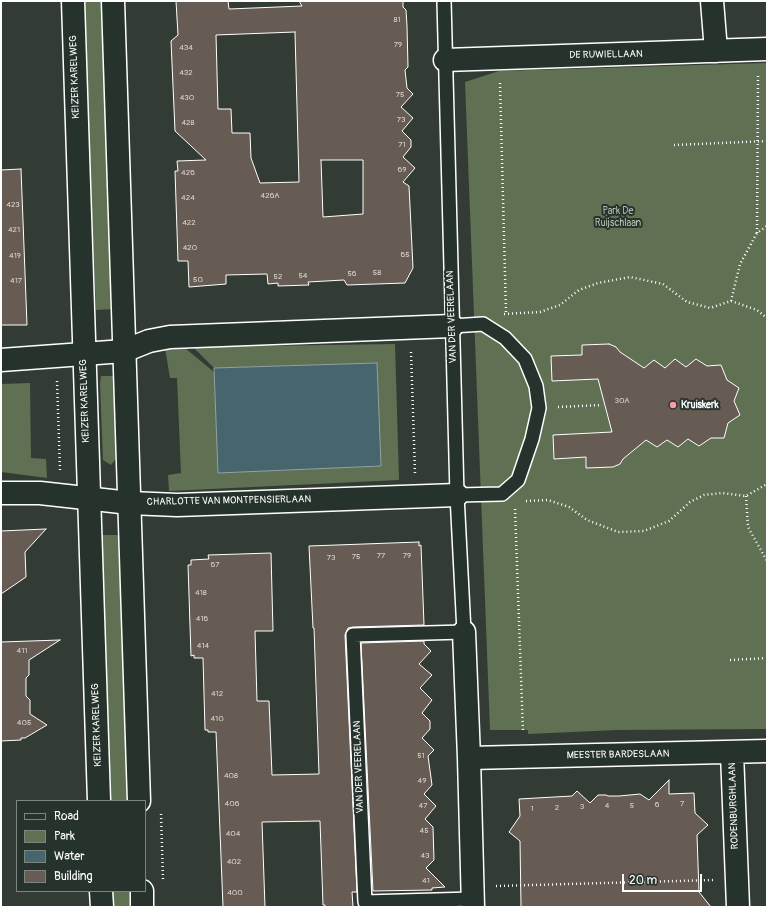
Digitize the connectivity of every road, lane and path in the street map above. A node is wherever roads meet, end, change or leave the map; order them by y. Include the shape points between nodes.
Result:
1 (73, 1) edge
2 (113, 1) edge
3 (444, 1) edge
4 (712, 1) edge
5 (762, 49) edge
6 (716, 51) junction
7 (500, 57) junction
8 (445, 60) junction
9 (759, 141) junction
10 (767, 141) edge
11 (674, 145) dead end
12 (767, 226) edge
13 (758, 233) junction
14 (731, 301) junction
15 (506, 313) junction
16 (767, 318) edge
17 (482, 324) junction
18 (452, 326) junction
19 (410, 328) junction
20 (124, 351) junction
21 (84, 354) junction
22 (1, 360) edge
23 (602, 405) dead end
24 (539, 408) junction
25 (767, 484) edge
26 (1, 492) edge
27 (502, 494) junction
28 (457, 495) junction
29 (416, 496) junction
30 (746, 496) junction
31 (88, 497) junction
32 (515, 501) junction
33 (130, 502) junction
34 (767, 561) edge
35 (464, 632) junction
36 (767, 658) edge
37 (730, 660) dead end
38 (767, 752) edge
39 (732, 753) junction
40 (524, 757) junction
41 (469, 758) junction
42 (99, 800) edge
43 (139, 800) edge
44 (737, 879) junction
45 (102, 892) edge
46 (142, 892) edge
47 (472, 898) edge
48 (102, 907) edge
49 (142, 907) edge
50 (738, 907) edge

1 - 21 street, KEIZER KARELWEG
2 - 20 street
3 - 8 lane, VAN DER VEERELAAN
4 - 6 street
5 - 6 street, DE RUWIELLAAN
5 - 9 path
6 - 7 street, DE RUWIELLAAN
7 - 8 street, DE RUWIELLAAN
7 - 15 path
8 - 18 lane, VAN DER VEERELAAN
9 - 10 path
9 - 11 path
9 - 13 path
12 - 13 path
13 - 14 path via 740,264
14 - 15 path via 710,308 686,302 663,284 630,278 598,283 579,290 560,305 540,312
14 - 16 path via 757,310
15 - 17 path
17 - 18 lane
17 - 24 lane via 505,338 525,359 536,386
18 - 19 street
18 - 28 lane, VAN DER VEERELAAN
19 - 20 street via 170,337 149,341
19 - 29 path
20 - 21 street
20 - 33 street
21 - 22 street
21 - 31 street, KEIZER KARELWEG
23 - 24 path
24 - 27 lane via 518,480
25 - 30 path
26 - 31 street, CHARLOTTE VAN MONTPENSIERLAAN
27 - 28 lane
27 - 32 path
28 - 29 street, CHARLOTTE VAN MONTPENSIERLAAN
28 - 35 lane, VAN DER VEERELAAN
29 - 33 street, CHARLOTTE VAN MONTPENSIERLAAN via 177,504
30 - 32 path via 722,493 704,495 690,502 669,521 644,531 618,532 587,520 569,507 548,500
30 - 34 path via 748,527
31 - 33 street, CHARLOTTE VAN MONTPENSIERLAAN
31 - 42 street, KEIZER KARELWEG
32 - 40 path
33 - 43 street
35 - 41 street, VAN DER VEERELAAN
35 - 47 lane, VAN DER VEERELAAN via 353,635 364,902
36 - 37 path
38 - 39 street, MEESTER BARDESLAAN
39 - 40 street, MEESTER BARDESLAAN
39 - 44 street, RODENBURGHLAAN
40 - 41 street, MEESTER BARDESLAAN
41 - 47 street, VAN DER VEERELAAN
44 - 47 path
44 - 50 street, RODENBURGHLAAN
45 - 48 street
46 - 49 street

